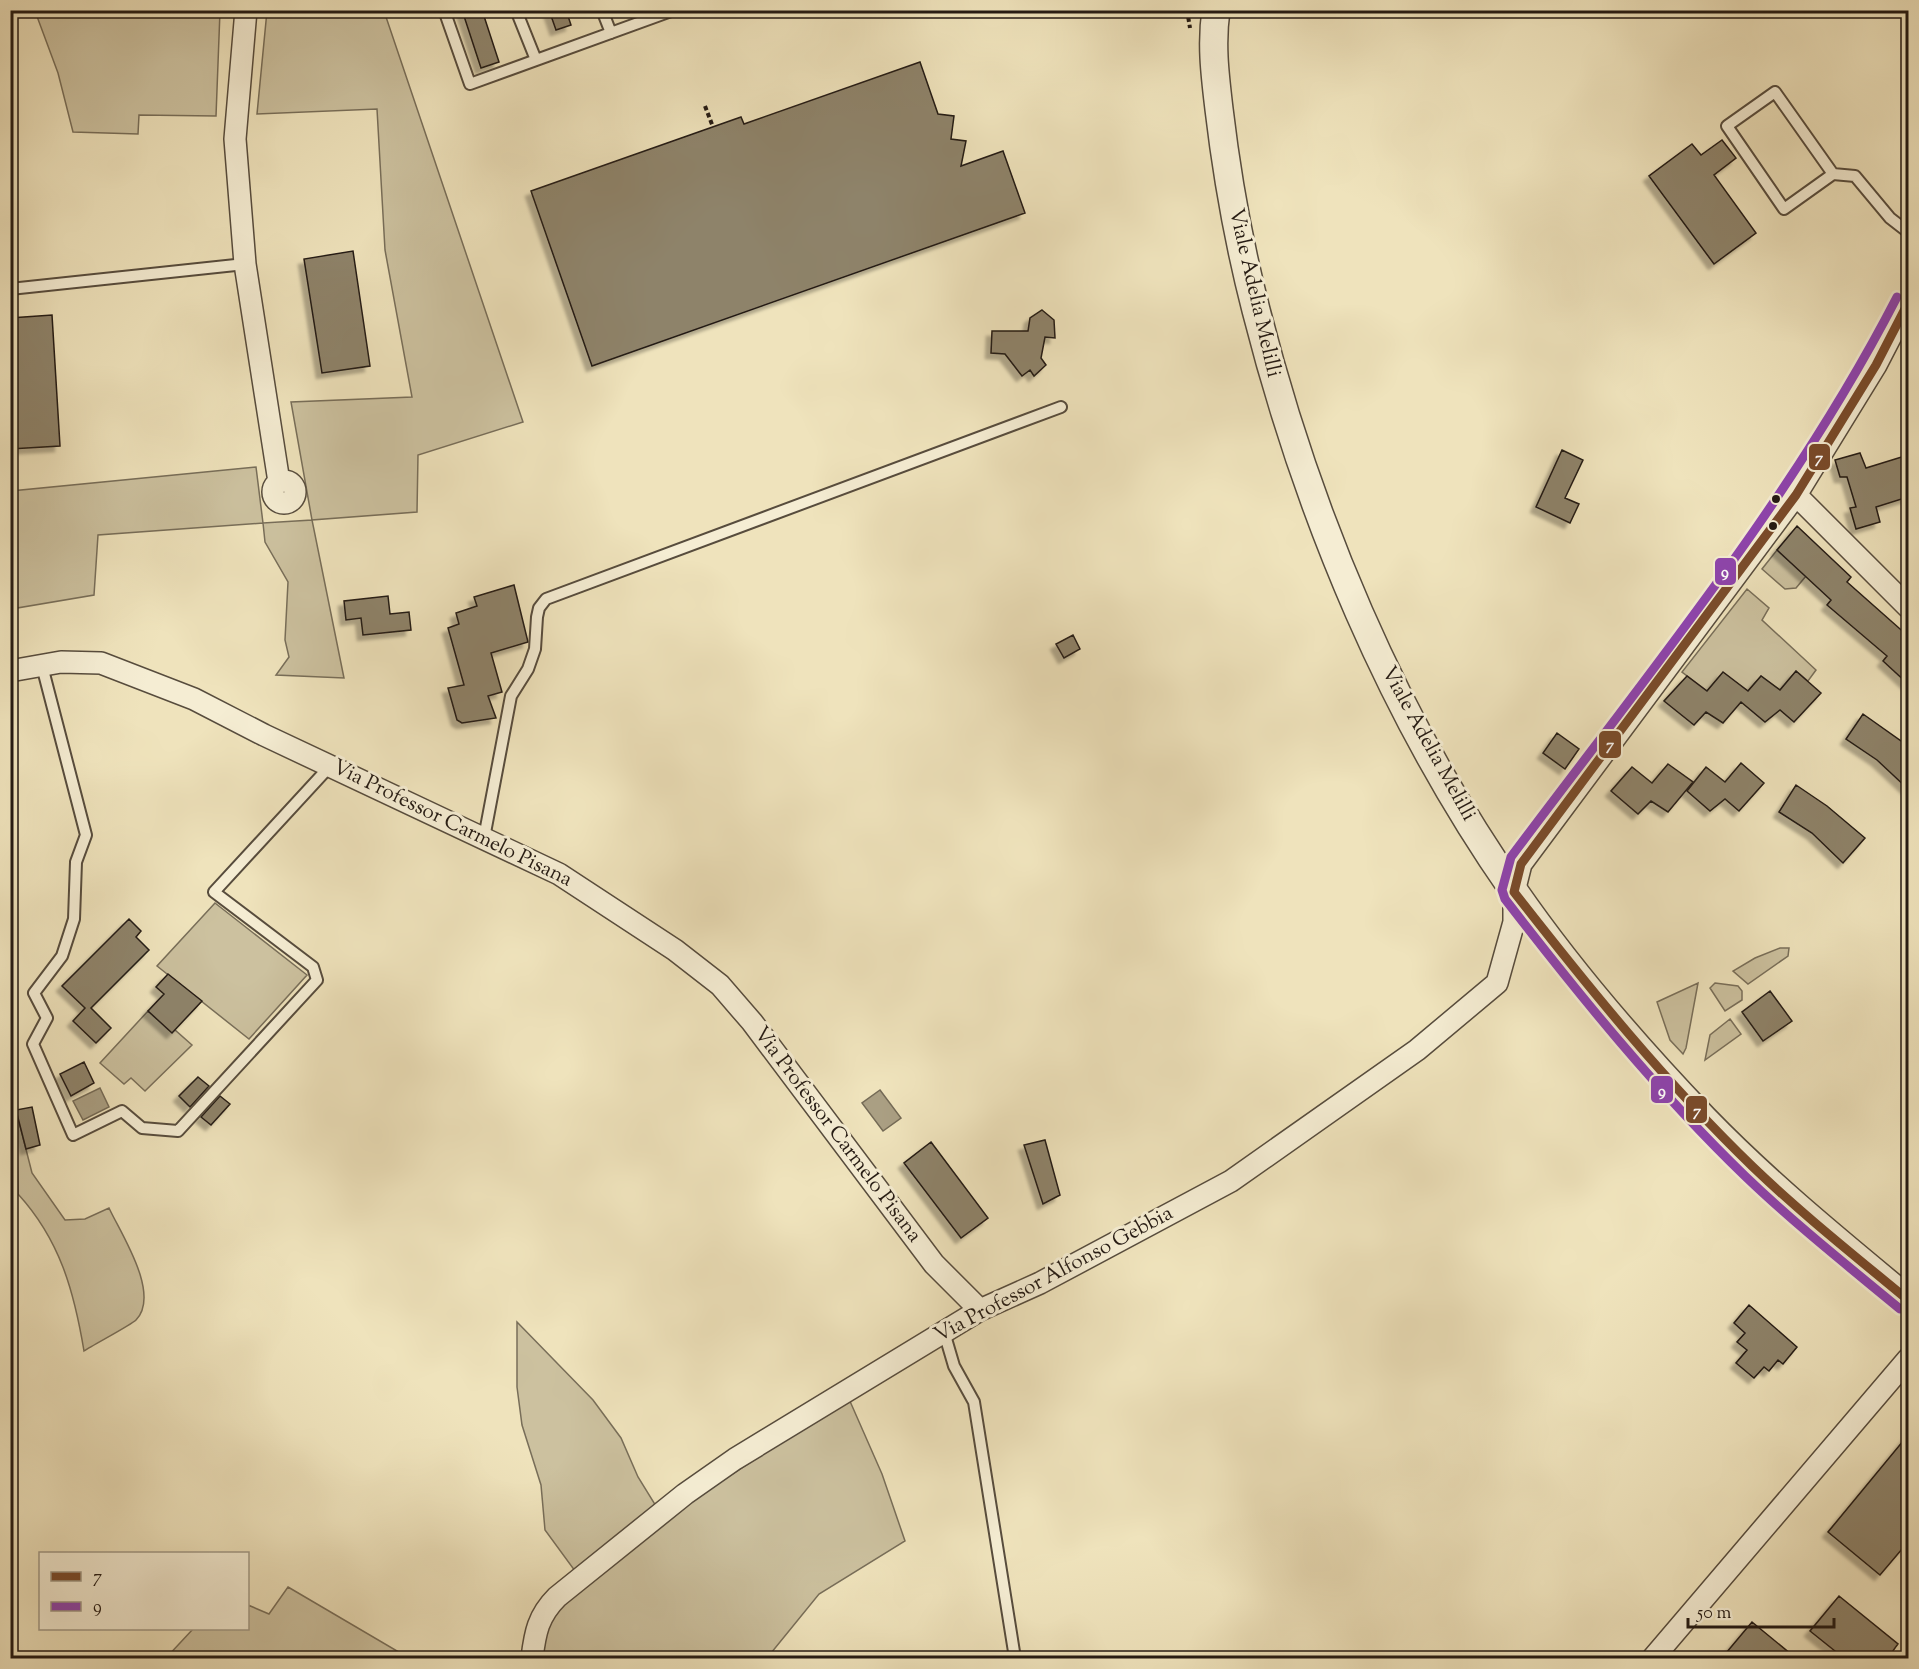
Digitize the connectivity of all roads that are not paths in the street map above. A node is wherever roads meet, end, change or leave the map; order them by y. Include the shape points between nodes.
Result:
1 (444, 10) edge
2 (516, 10) edge
3 (602, 10) edge
4 (1216, 10) edge
5 (670, 12) edge
6 (244, 13) edge
7 (1201, 28) edge
8 (611, 33) junction
9 (536, 60) junction
10 (1833, 174) junction
11 (1908, 232) edge
12 (245, 264) junction
13 (10, 289) edge
14 (1908, 303) edge
15 (1061, 407) dead end
16 (279, 482) dead end
17 (1796, 495) junction
18 (1908, 607) edge
19 (42, 666) junction
20 (10, 671) edge
21 (331, 765) junction
22 (484, 838) junction
23 (1514, 892) junction
24 (1908, 1300) edge
25 (980, 1310) junction
26 (944, 1332) junction
27 (1908, 1359) edge
28 (532, 1659) edge
29 (1015, 1659) edge
30 (1653, 1659) edge

1 - 9 lane via 470,84
2 - 9 lane
3 - 8 lane
4 - 7 street, Viale Adelia Melilli
5 - 8 lane
6 - 12 street via 235,139
7 - 23 street, Viale Adelia Melilli via 1247,272 1270,366 1299,456 1328,535 1390,678 1433,760
8 - 9 lane
10 - 10 lane via 1776,92 1727,126 1784,208
10 - 11 lane via 1855,177 1890,218
12 - 13 lane
12 - 16 street
14 - 17 street, Via Professor Alfonso Gebbia via 1876,365
15 - 22 lane via 546,599 537,617 536,650 511,696
17 - 18 street
17 - 23 street, Via Professor Alfonso Gebbia via 1521,864
19 - 20 street, Via Professor Carmelo Pisana
19 - 21 street, Via Professor Carmelo Pisana via 81,661 124,670
19 - 21 lane via 86,835 76,861 74,919 62,956 34,993 47,1018 33,1044 73,1135 122,1111 142,1128 178,1131 317,980 313,968 214,892
21 - 22 street, Via Professor Carmelo Pisana
22 - 25 street, Via Professor Carmelo Pisana via 559,874 675,950 720,985 934,1264
23 - 24 street, Viale Adelia Melilli via 1622,1028 1705,1119 1792,1204
23 - 25 street, Via Professor Alfonso Gebbia via 1514,922 1497,983 1417,1050 1231,1181 1040,1283
25 - 26 street, Via Professor Alfonso Gebbia
26 - 28 street, Via Professor Alfonso Gebbia via 735,1460 640,1529 544,1610 536,1626
26 - 29 lane via 954,1366 974,1402
27 - 30 street

